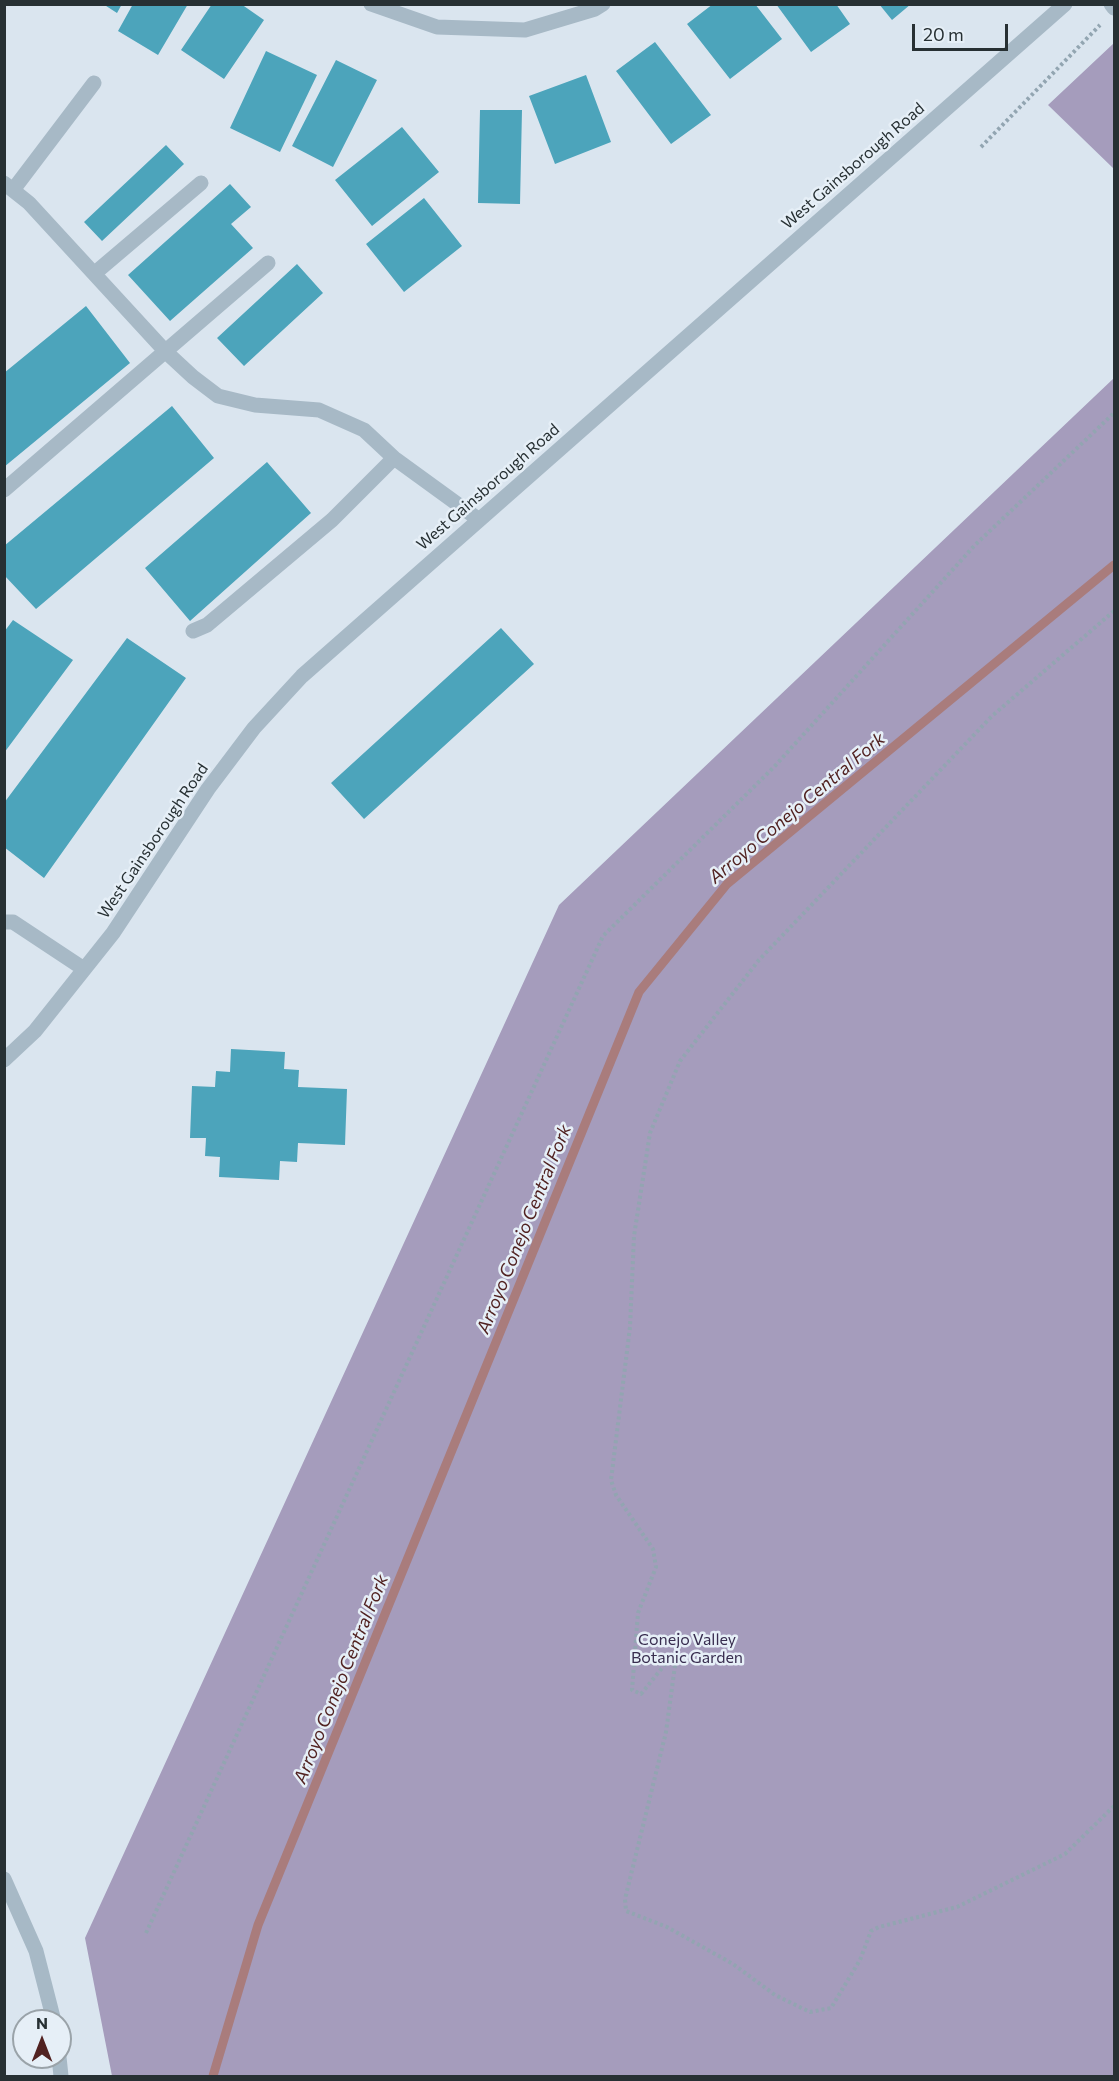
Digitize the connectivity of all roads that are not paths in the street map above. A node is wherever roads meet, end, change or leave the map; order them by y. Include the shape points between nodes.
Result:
1 (371, 4) edge
2 (603, 4) edge
3 (1065, 4) edge
4 (94, 83) dead end
5 (201, 183) dead end
6 (9, 187) edge
7 (268, 263) dead end
8 (95, 273) junction
9 (166, 352) junction
10 (394, 458) junction
11 (4, 490) edge
12 (478, 519) junction
13 (193, 631) dead end
14 (4, 922) edge
15 (84, 969) junction
16 (4, 1059) edge
17 (4, 1879) edge
18 (51, 2009) edge

1 - 2 street via 437,27 525,30
3 - 12 street, West Gainsborough Road
4 - 6 street
5 - 8 street
6 - 8 street
7 - 9 street
8 - 9 street
9 - 10 street via 218,396 255,405 319,410 364,430
9 - 11 street
10 - 12 street
10 - 13 street via 332,520 207,625
12 - 15 street, West Gainsborough Road via 302,676 254,728
14 - 15 street via 13,922
15 - 16 street, West Gainsborough Road via 35,1031
17 - 18 street via 36,1952

